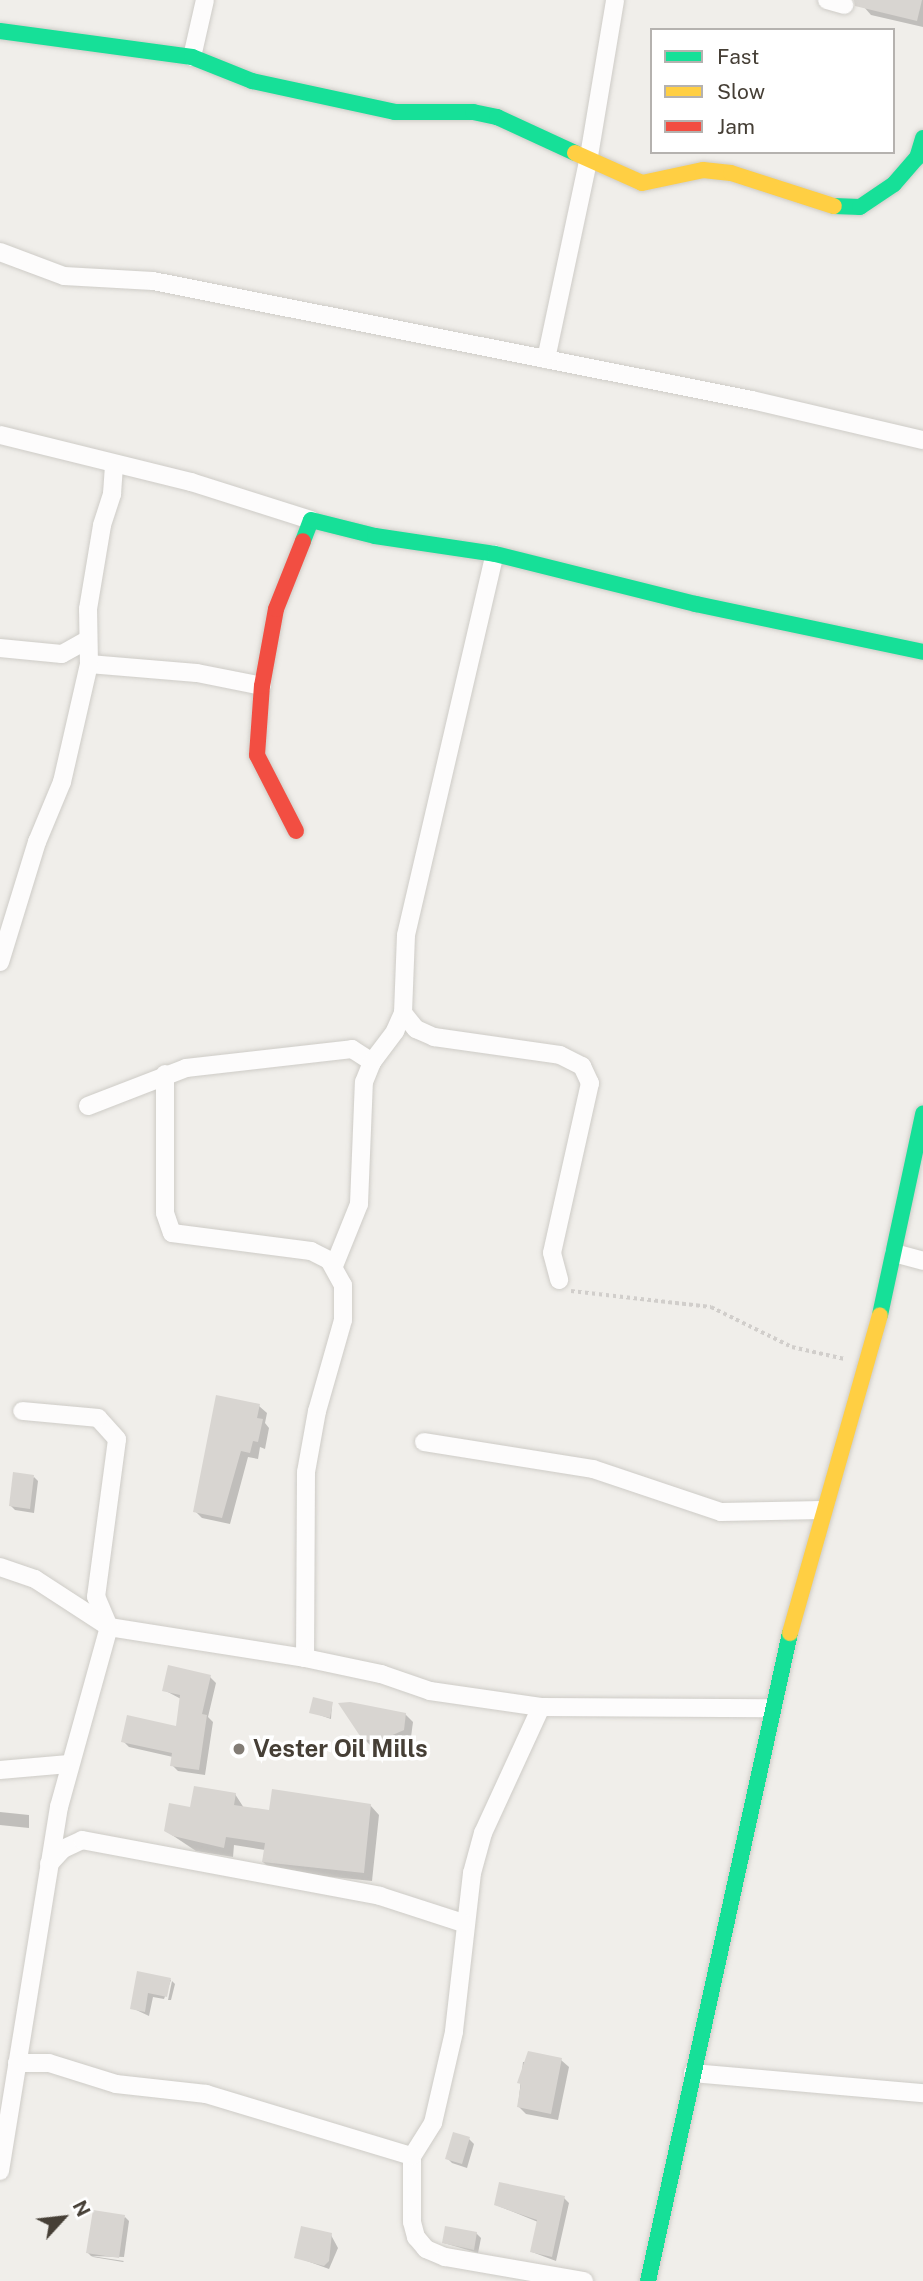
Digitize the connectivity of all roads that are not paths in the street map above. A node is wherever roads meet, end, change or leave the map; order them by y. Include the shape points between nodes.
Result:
1 (205, 0) edge
2 (615, 0) edge
3 (0, 31) edge
4 (192, 57) junction
5 (923, 138) edge
6 (588, 162) junction
7 (0, 252) edge
8 (545, 359) junction
9 (0, 435) edge
10 (923, 440) edge
11 (114, 464) junction
12 (311, 520) junction
13 (495, 554) junction
14 (87, 640) junction
15 (0, 649) edge
16 (923, 652) edge
17 (89, 664) junction
18 (262, 686) junction
19 (296, 831) dead end
20 (0, 962) edge
21 (403, 1013) junction
22 (372, 1062) junction
23 (165, 1074) junction
24 (88, 1106) dead end
25 (923, 1114) edge
26 (894, 1254) junction
27 (923, 1261) edge
28 (334, 1266) junction
29 (559, 1280) road end
30 (22, 1411) dead end
31 (424, 1442) dead end
32 (822, 1510) junction
33 (0, 1567) edge
34 (109, 1627) junction
35 (305, 1658) junction
36 (541, 1707) junction
37 (770, 1708) junction
38 (69, 1764) junction
39 (0, 1770) edge
40 (49, 1864) junction
41 (463, 1923) junction
42 (17, 2063) junction
43 (693, 2073) junction
44 (923, 2093) edge
45 (412, 2156) junction
46 (0, 2171) edge
47 (584, 2281) edge
48 (648, 2281) edge

1 - 4 street
2 - 6 street
3 - 4 street
4 - 6 street via 251,81 395,112 473,112 497,117
5 - 6 street via 917,158 894,184 860,207 823,206 721,172 702,170 642,183
6 - 8 street
7 - 8 street via 64,276 153,281
8 - 10 street
9 - 11 street
11 - 12 street via 191,482
11 - 14 street via 112,494 94,565
12 - 13 street via 375,536
12 - 18 street via 276,609
13 - 16 street via 696,604
13 - 21 street via 406,935
14 - 15 street via 62,654
14 - 17 street
17 - 18 street via 197,673
17 - 20 street via 62,782 37,842
18 - 19 street via 258,762
21 - 22 street via 396,1031
21 - 29 street via 416,1029 434,1037 560,1055 582,1066 590,1083 552,1253
22 - 23 street via 352,1049
22 - 28 street via 360,1103 359,1204
23 - 24 street
23 - 28 street via 165,1213 172,1233 223,1243 285,1245 322,1255
25 - 26 street
26 - 27 street
26 - 32 street
28 - 35 street via 343,1285 343,1320 317,1410 306,1472
30 - 34 street via 98,1418 117,1439 96,1597
31 - 32 street via 593,1469 721,1512
32 - 37 street
33 - 34 street via 36,1579
34 - 35 street
34 - 38 street
35 - 36 street via 381,1674 430,1691
36 - 37 street
36 - 41 street via 483,1833
37 - 43 street
38 - 39 street
38 - 40 street
40 - 41 street via 63,1849 82,1840 380,1896
40 - 42 street
41 - 45 street via 459,1997 437,2109
42 - 45 street via 49,2063 116,2084 206,2094
42 - 46 street
43 - 44 street
43 - 48 street
45 - 47 street via 412,2222 426,2249 445,2257

